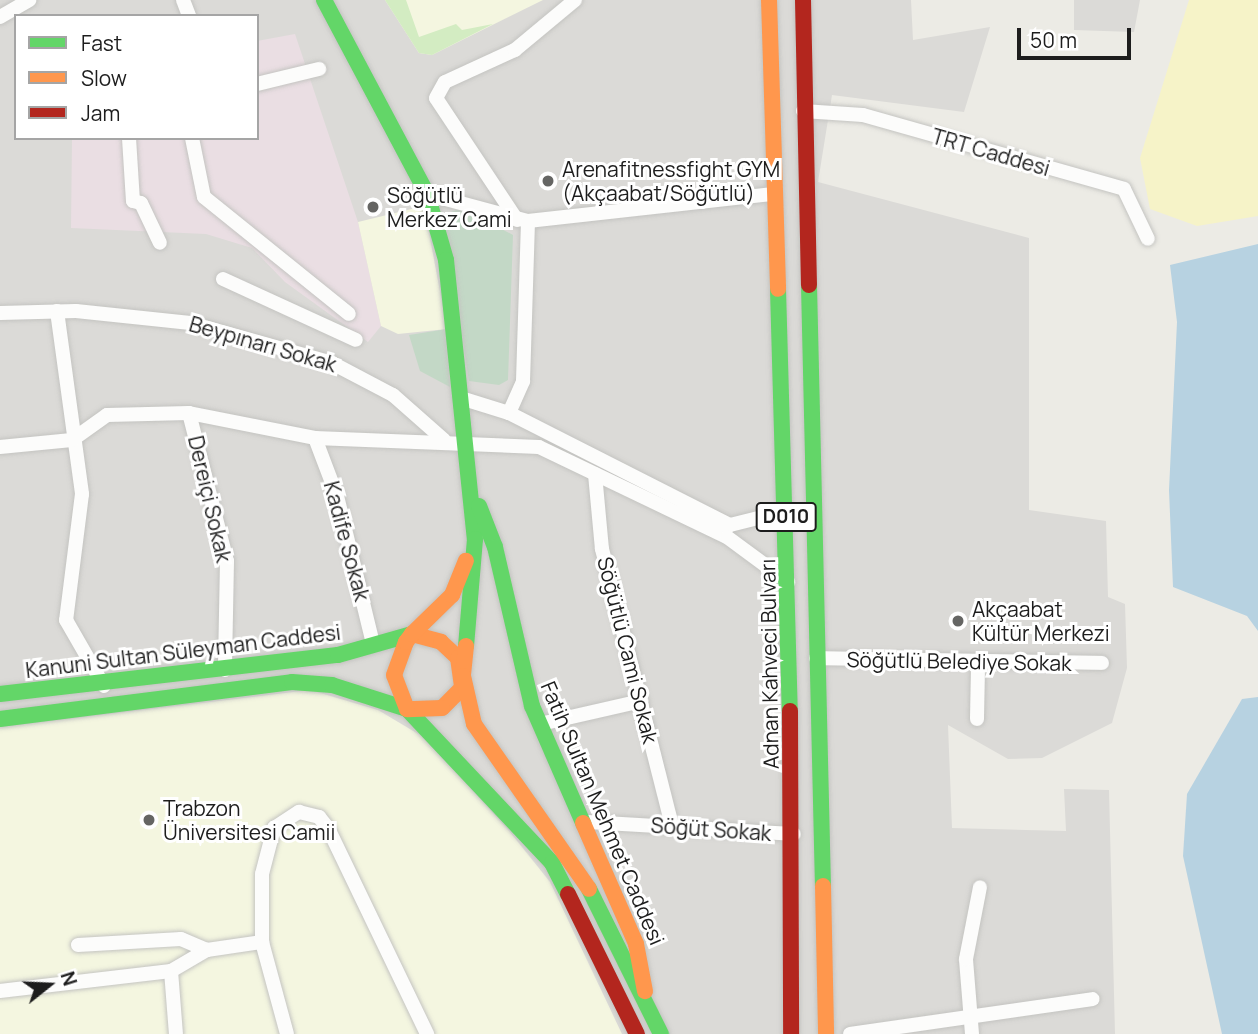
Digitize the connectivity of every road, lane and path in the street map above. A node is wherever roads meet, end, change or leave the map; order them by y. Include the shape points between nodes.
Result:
1 (29, 0) edge
2 (324, 0) edge
3 (575, 0) edge
4 (769, 0) edge
5 (803, 0) edge
6 (0, 17) edge
7 (319, 69) dead end
8 (259, 83) edge
9 (803, 111) junction
10 (130, 140) edge
11 (192, 140) edge
12 (427, 194) junction
13 (774, 194) junction
14 (522, 220) junction
15 (1148, 239) dead end
16 (160, 243) dead end
17 (223, 279) dead end
18 (57, 311) junction
19 (0, 313) edge
20 (349, 314) dead end
21 (356, 340) dead end
22 (464, 399) junction
23 (189, 413) junction
24 (509, 413) junction
25 (315, 438) junction
26 (72, 440) junction
27 (444, 440) junction
28 (467, 444) junction
29 (0, 447) edge
30 (595, 474) junction
31 (469, 482) junction
32 (473, 511) junction
33 (786, 511) junction
34 (788, 582) junction
35 (412, 634) junction
36 (373, 644) junction
37 (816, 658) junction
38 (1102, 663) dead end
39 (978, 665) junction
40 (225, 670) junction
41 (463, 676) junction
42 (104, 686) junction
43 (0, 694) edge
44 (641, 701) junction
45 (407, 709) junction
46 (0, 719) edge
47 (977, 719) dead end
48 (540, 724) junction
49 (586, 822) junction
50 (672, 825) junction
51 (794, 834) junction
52 (980, 887) dead end
53 (262, 942) junction
54 (78, 945) dead end
55 (207, 950) junction
56 (171, 971) junction
57 (0, 990) edge
58 (644, 999) junction
59 (1092, 999) dead end
60 (971, 1016) junction
61 (176, 1034) edge
62 (287, 1034) edge
63 (427, 1034) edge
64 (637, 1034) edge
65 (661, 1034) edge
66 (791, 1034) edge
67 (826, 1034) edge
68 (849, 1034) edge
69 (972, 1034) edge

1 - 6 street
2 - 12 main road, Fatih Sultan Mehmet Caddesi
3 - 14 street via 515,50 445,82 436,98
4 - 13 main road, Adnan Kahveci Bulvarı / D010
5 - 9 main road, D010
7 - 8 street
9 - 15 street, TRT Caddesi via 863,116 1124,189
9 - 37 main road, D010
10 - 16 street via 133,201 141,203
11 - 20 street via 204,197
12 - 14 street
12 - 22 main road, Fatih Sultan Mehmet Caddesi via 446,260
13 - 14 street
13 - 33 main road, Adnan Kahveci Bulvarı / D010
14 - 24 street via 523,381
17 - 21 street
18 - 19 street, Beypınarı Sokak
18 - 26 street
18 - 27 street, Beypınarı Sokak via 190,323 332,363 393,395
22 - 24 street
22 - 28 main road, Fatih Sultan Mehmet Caddesi
23 - 25 street
23 - 26 street via 107,415
23 - 40 street, Dereiçi Sokak via 227,561
24 - 33 street via 730,525
25 - 27 street
25 - 36 street, Kadife Sokak via 337,496
26 - 29 street
26 - 42 street via 83,512 66,620
27 - 28 street
28 - 30 street via 539,447
28 - 31 main road, Fatih Sultan Mehmet Caddesi
30 - 34 street via 727,537
30 - 44 street, Söğütlü Cami Sokak via 603,549
31 - 32 main road, Fatih Sultan Mehmet Caddesi
31 - 48 main road, Fatih Sultan Mehmet Caddesi via 495,547 522,671
32 - 35 main road, Fatih Sultan Mehmet Caddesi via 459,583
32 - 41 main road, Fatih Sultan Mehmet Caddesi
33 - 34 main road, Adnan Kahveci Bulvarı / D010
34 - 51 main road, Adnan Kahveci Bulvarı / D010
35 - 36 main road, Kanuni Sultan Süleyman Caddesi
35 - 41 main road, Fatih Sultan Mehmet Caddesi via 451,648
35 - 45 main road, Fatih Sultan Mehmet Caddesi via 394,675
36 - 40 main road, Kanuni Sultan Süleyman Caddesi
37 - 39 street, Söğütlü Belediye Sokak
37 - 67 main road, D010
38 - 39 street, Söğütlü Belediye Sokak
39 - 47 street
40 - 42 main road, Kanuni Sultan Süleyman Caddesi
41 - 45 main road, Fatih Sultan Mehmet Caddesi via 451,703 430,711
41 - 58 main road, Fatih Sultan Mehmet Caddesi via 487,750 578,866
42 - 43 main road, Kanuni Sultan Süleyman Caddesi
44 - 48 street
44 - 50 street, Söğütlü Cami Sokak
45 - 46 main road, Kanuni Sultan Süleyman Caddesi via 332,685 292,682
45 - 64 main road, Fatih Sultan Mehmet Caddesi via 552,863
48 - 49 main road, Fatih Sultan Mehmet Caddesi
49 - 50 street, Söğüt Sokak
49 - 58 main road, Fatih Sultan Mehmet Caddesi via 636,944
50 - 51 street, Söğüt Sokak
51 - 66 main road, Adnan Kahveci Bulvarı / D010
52 - 60 street via 966,959
53 - 55 street
53 - 62 street
53 - 63 street via 262,874 274,828 299,812 319,817
54 - 55 street via 181,939
55 - 56 street
56 - 57 street
56 - 61 street
58 - 65 main road, Fatih Sultan Mehmet Caddesi
59 - 60 street
60 - 68 street
60 - 69 street

